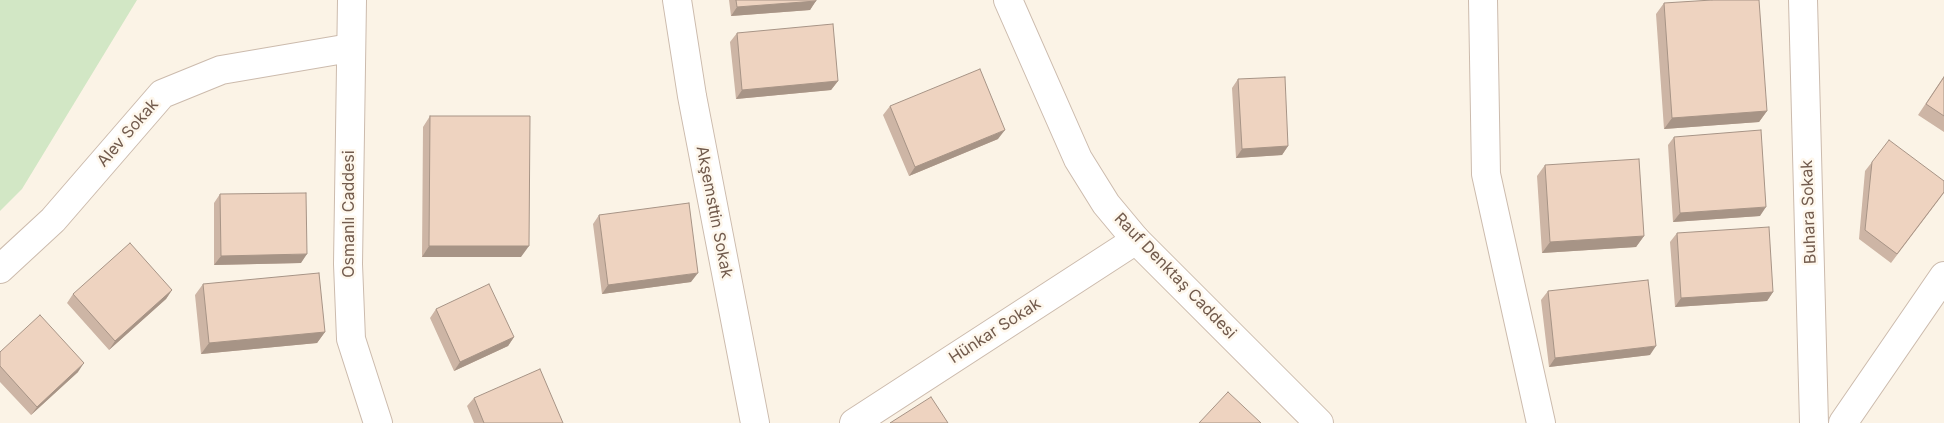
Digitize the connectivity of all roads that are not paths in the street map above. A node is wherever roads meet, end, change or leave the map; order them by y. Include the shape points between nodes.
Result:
1 (352, 0) edge
2 (676, 0) edge
3 (1008, 0) edge
4 (1483, 0) edge
5 (1803, 0) edge
6 (350, 48) junction
7 (1136, 240) junction
8 (0, 269) edge
9 (1944, 276) edge
10 (378, 423) edge
11 (755, 423) edge
12 (854, 423) edge
13 (1319, 423) edge
14 (1541, 423) edge
15 (1814, 423) edge
16 (1843, 423) edge

1 - 6 street, Osmanlı Caddesi
2 - 11 street, Akşemsttin Sokak
3 - 7 street, Rauf Denktaş Caddesi via 1078,159 1106,204
4 - 14 street via 1486,174
5 - 15 street, Buhara Sokak
6 - 8 street, Alev Sokak via 221,70 162,94 53,220
6 - 10 street, Osmanlı Caddesi via 348,264 351,339
7 - 12 street, Hünkar Sokak
7 - 13 street, Rauf Denktaş Caddesi
9 - 16 street

